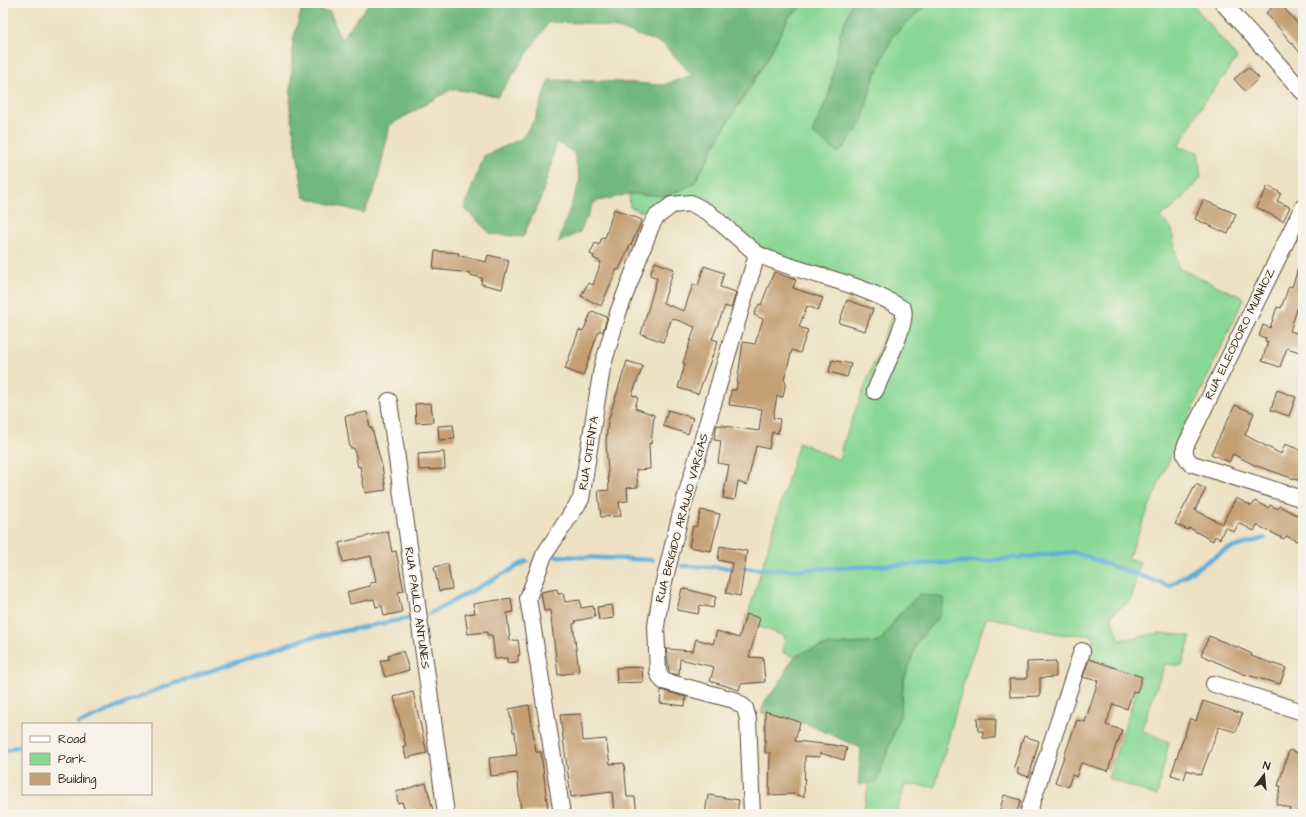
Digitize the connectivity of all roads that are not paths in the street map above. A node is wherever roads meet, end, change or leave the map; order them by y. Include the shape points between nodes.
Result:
1 (1224, 3) edge
2 (1303, 92) edge
3 (1303, 207) edge
4 (757, 254) junction
5 (875, 391) dead end
6 (389, 401) dead end
7 (1303, 499) edge
8 (1082, 651) dead end
9 (1214, 684) dead end
10 (1303, 712) edge
11 (446, 814) edge
12 (562, 814) edge
13 (752, 814) edge
14 (1028, 814) edge

1 - 2 street
3 - 7 street, RUA ELEODORO MUNHOZ via 1185,447 1185,454 1190,463
4 - 5 street via 777,263 867,291 890,300 903,309 904,318 898,337
4 - 12 street, RUA OITENTA via 709,213 691,203 672,205 656,216 646,236 618,313 602,368 581,499 544,555 528,598
4 - 13 street, RUA BRIGIDO ARAUJO VARGAS via 681,513 661,594 656,626 658,672 663,681 734,700 745,708 748,719
6 - 11 street, RUA PAULO ANTUNES
8 - 14 street
9 - 10 street

